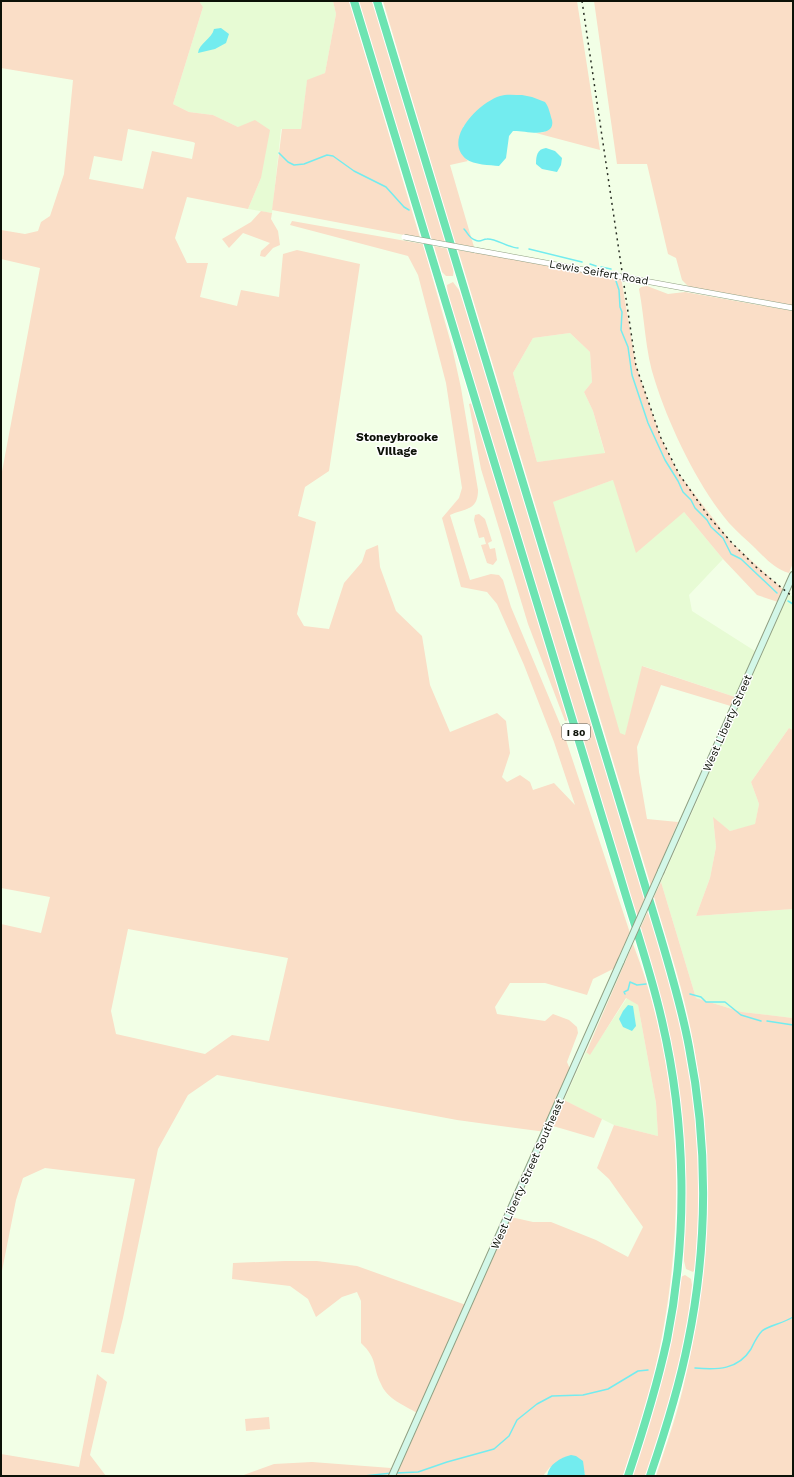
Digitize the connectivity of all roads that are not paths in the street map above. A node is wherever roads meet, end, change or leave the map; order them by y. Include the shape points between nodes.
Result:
1 (354, 1) edge
2 (377, 1) edge
3 (404, 237) dead end
4 (793, 308) edge
5 (793, 575) edge
6 (661, 871) joint
7 (392, 1476) edge
8 (628, 1476) edge
9 (650, 1476) edge

1 - 8 highway, I 80 via 656,996 669,1056 680,1146 679,1259 659,1375
2 - 9 highway, I 80 via 658,928 682,1011 689,1046 702,1146 700,1263 689,1341
3 - 4 street, Lewis Seifert Road, bridge
5 - 6 main road, West Liberty Street
6 - 7 main road, West Liberty Street Southeast, bridge

